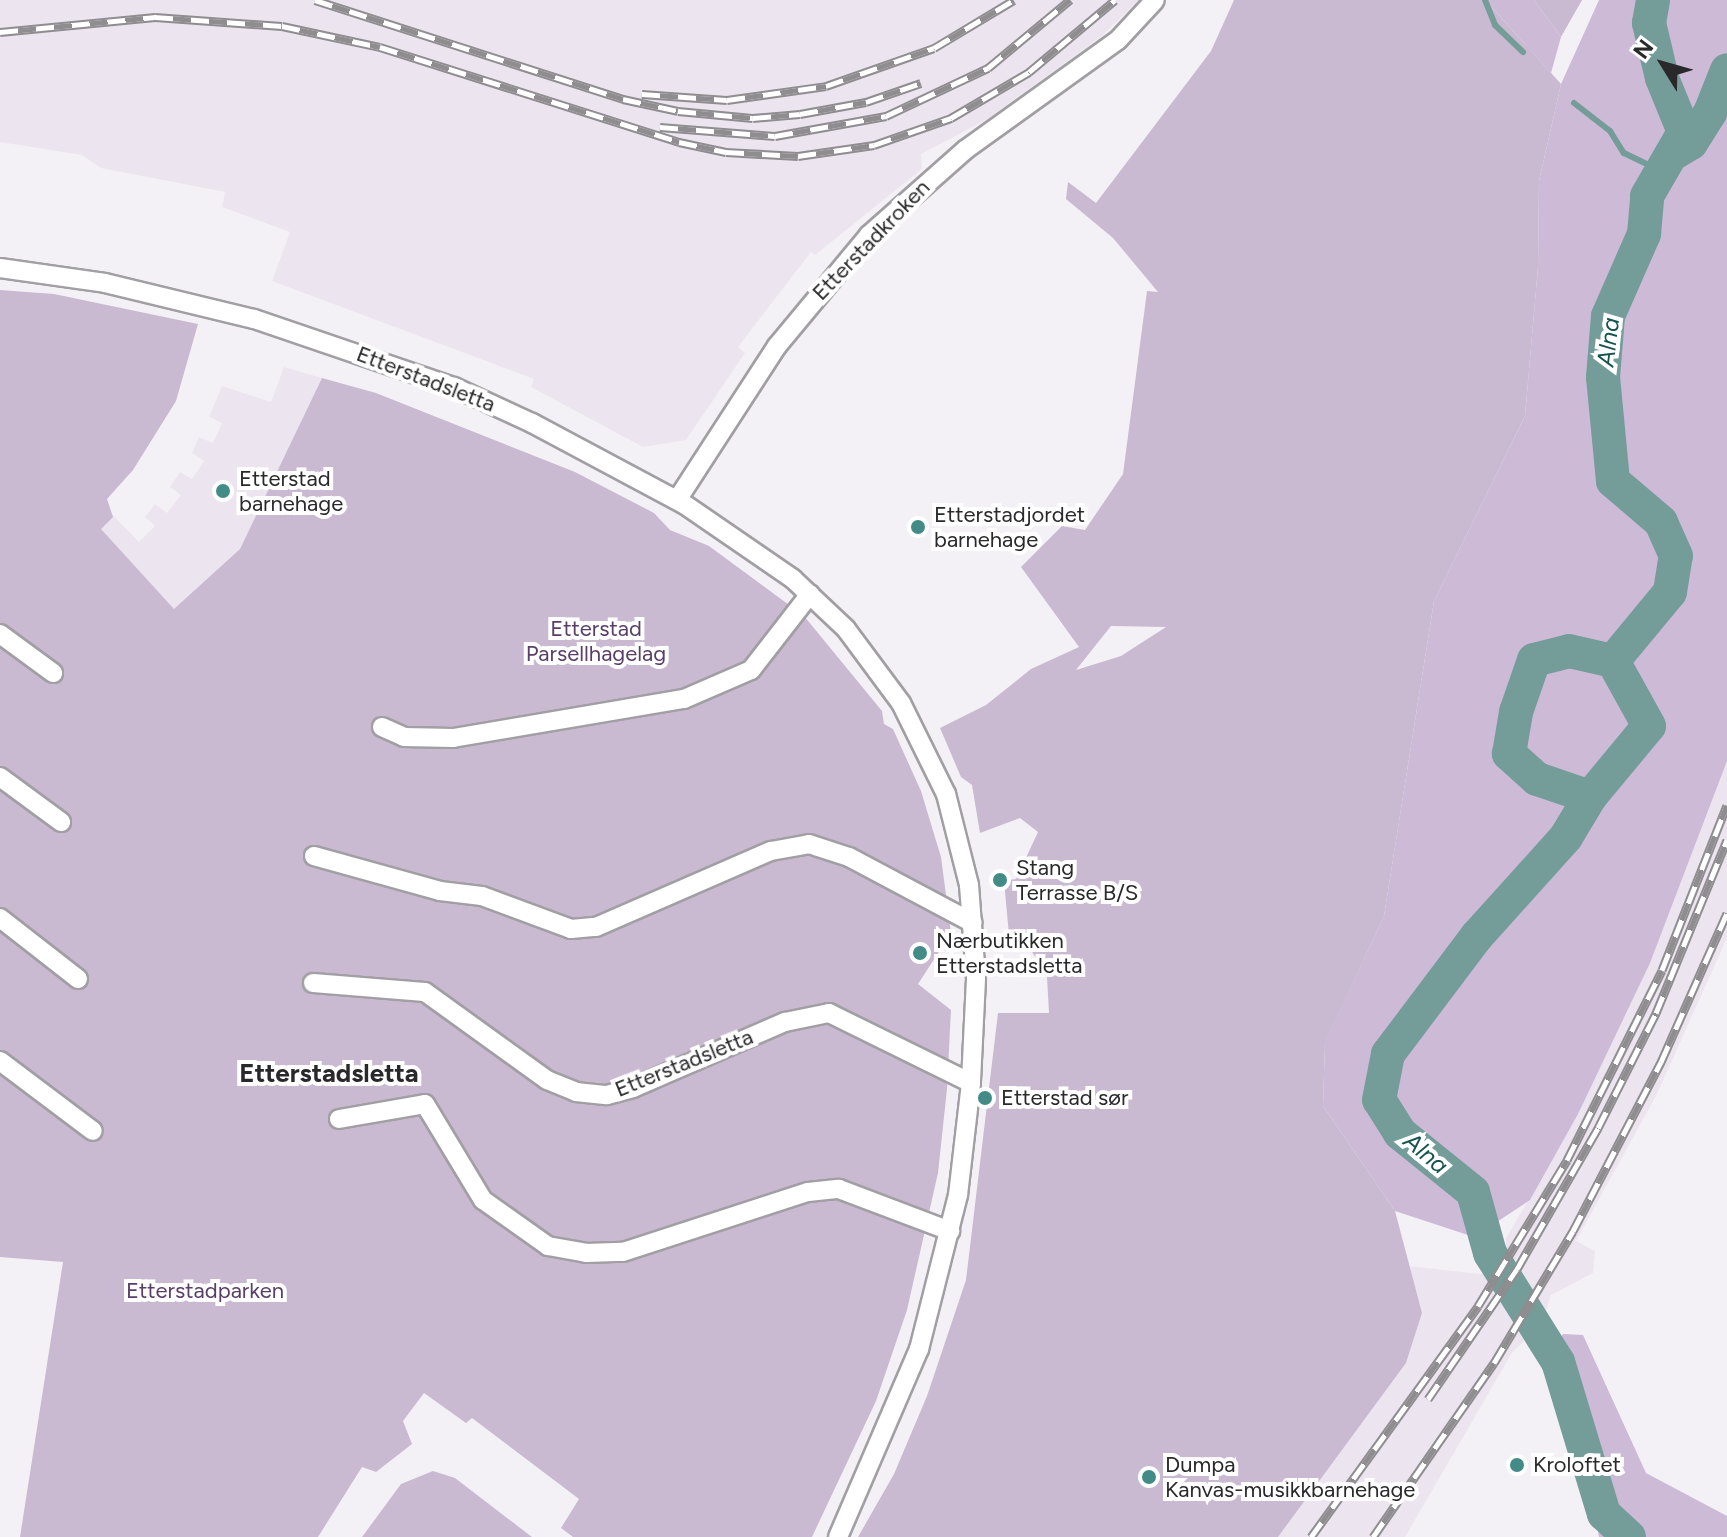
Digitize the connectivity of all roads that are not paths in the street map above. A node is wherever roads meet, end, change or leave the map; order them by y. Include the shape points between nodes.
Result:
1 (1155, 0) edge
2 (0, 268) edge
3 (677, 500) junction
4 (810, 594) junction
5 (0, 634) edge
6 (53, 673) dead end
7 (382, 727) dead end
8 (0, 777) edge
9 (61, 822) dead end
10 (314, 856) dead end
11 (0, 918) edge
12 (973, 923) junction
13 (78, 979) dead end
14 (313, 983) dead end
15 (0, 1061) edge
16 (971, 1083) junction
17 (339, 1119) dead end
18 (93, 1131) dead end
19 (950, 1231) junction
20 (838, 1537) edge

1 - 3 street, Etterstadkroken via 1118,40 928,180 851,254 777,346
2 - 3 street, Etterstadsletta via 135,289 303,333 482,400
3 - 4 street, Etterstadsletta
4 - 7 street via 751,670 684,699 453,738 404,737
4 - 12 street, Etterstadsletta via 867,655 926,744 958,832
5 - 6 street
8 - 9 street
10 - 12 street via 440,891 482,896 571,929 596,927 771,851 809,844 849,857
11 - 13 street
12 - 16 street, Etterstadsletta
14 - 16 street, Etterstadsletta via 425,992 547,1080 576,1092 607,1095 633,1088 785,1022 829,1013
15 - 18 street
16 - 19 street, Etterstadsletta
17 - 19 street via 425,1104 483,1200 548,1246 586,1253 623,1252 808,1192 839,1189
19 - 20 street, Etterstadsletta via 919,1349

